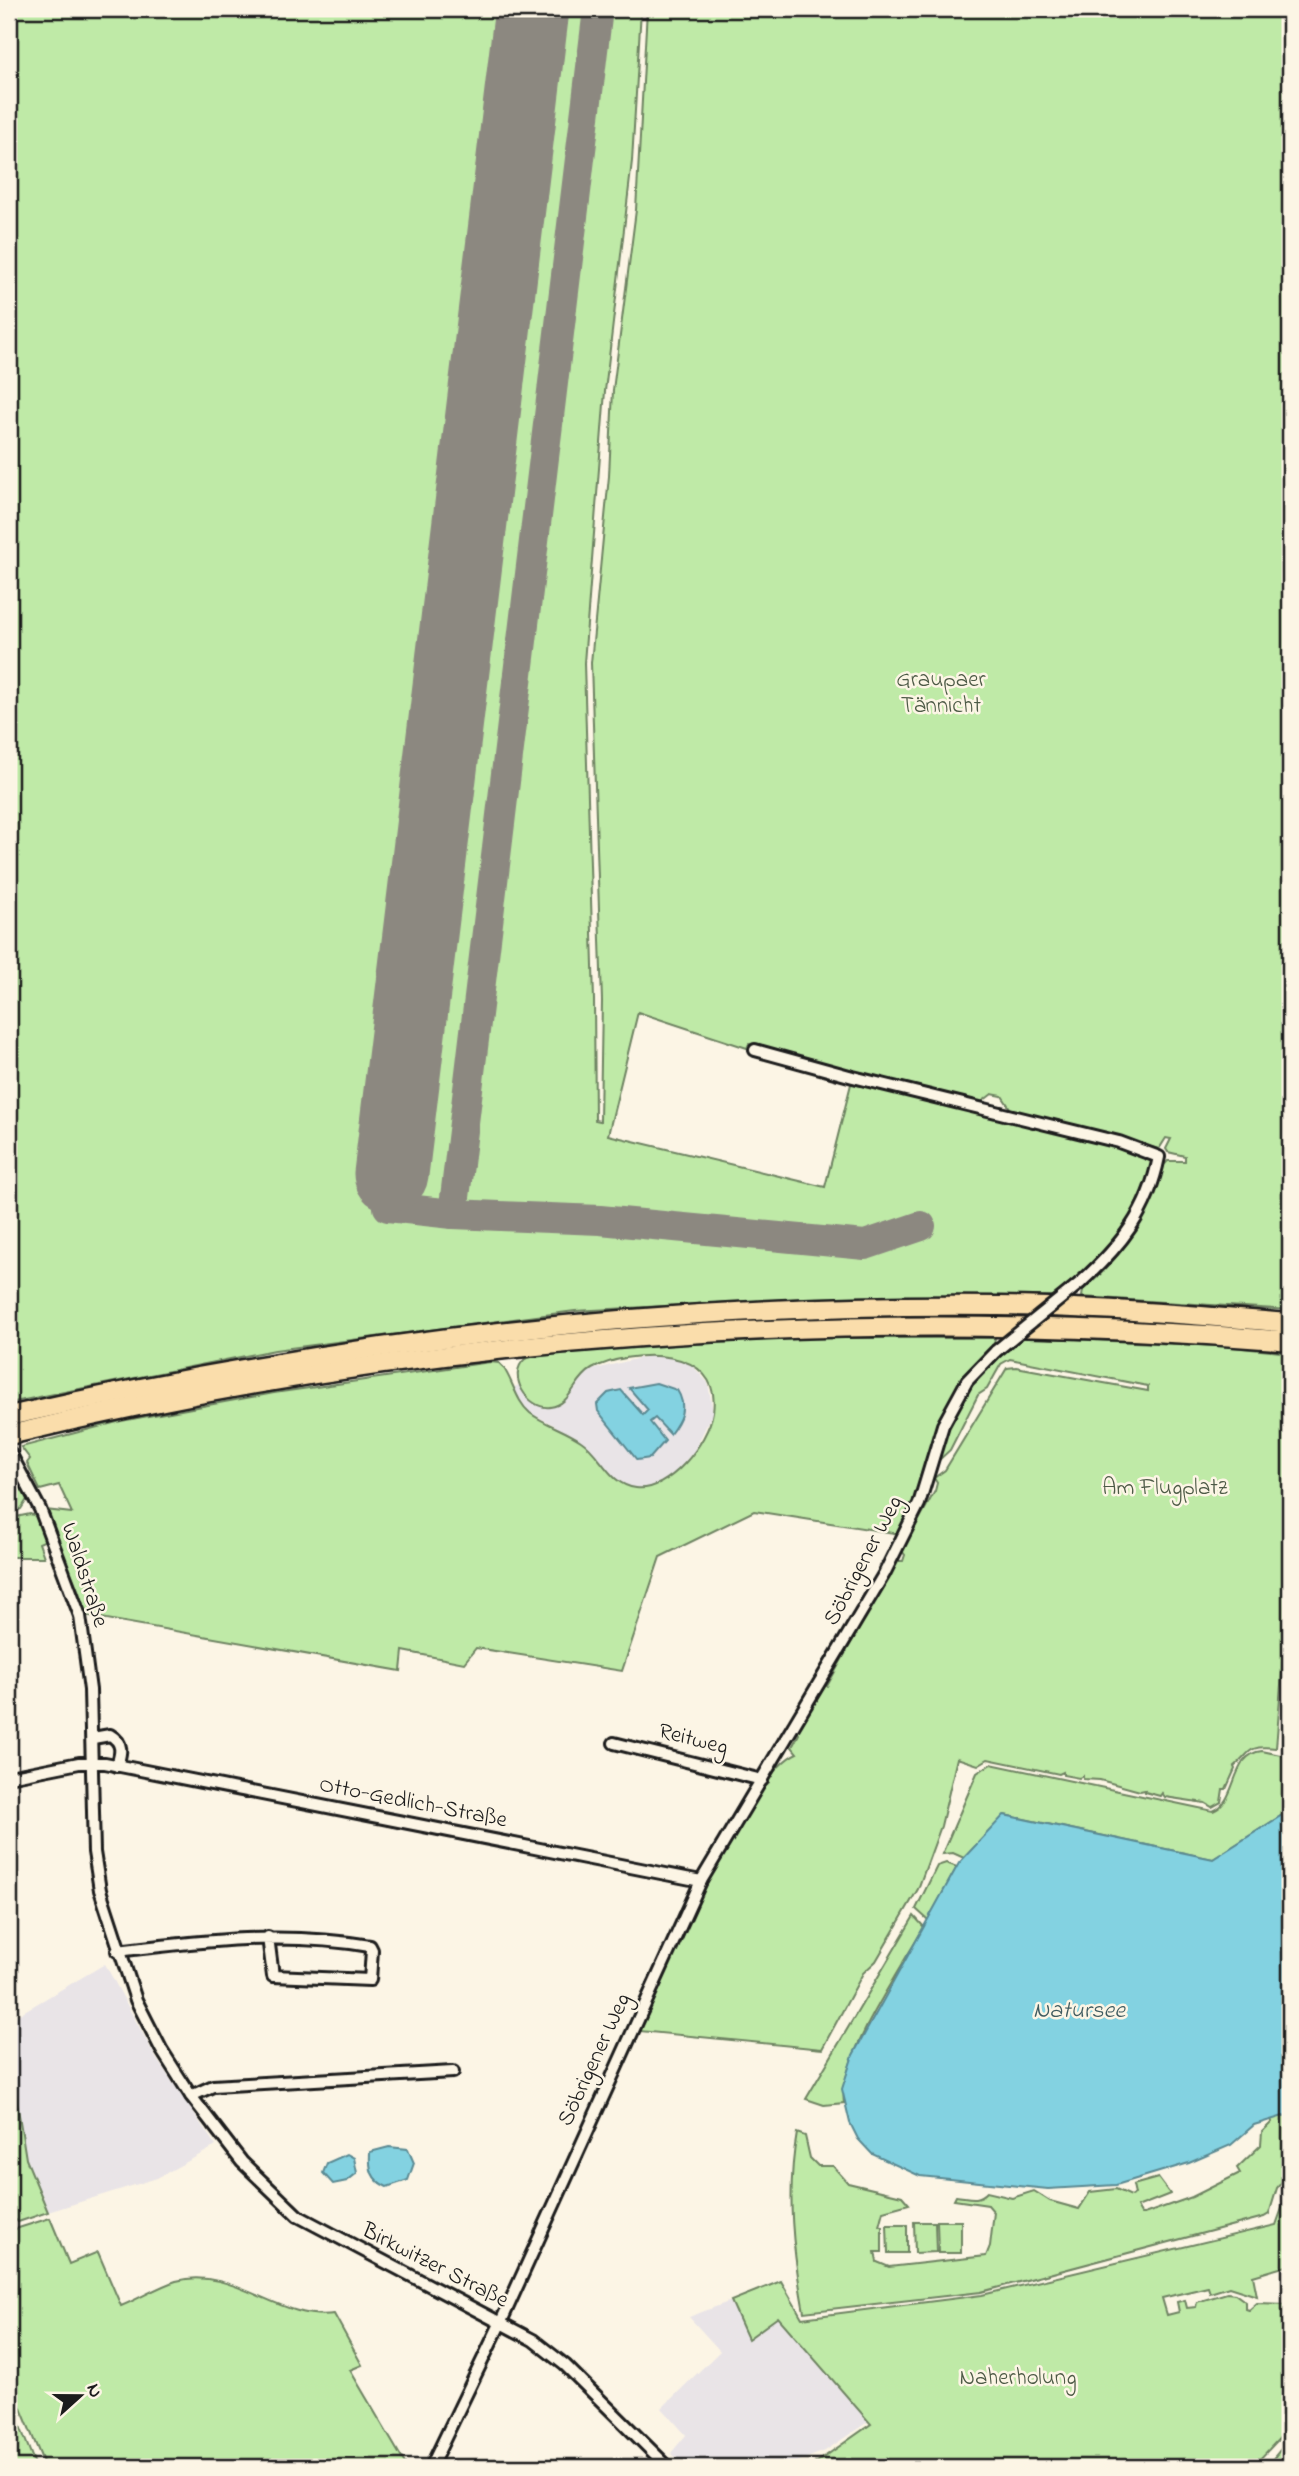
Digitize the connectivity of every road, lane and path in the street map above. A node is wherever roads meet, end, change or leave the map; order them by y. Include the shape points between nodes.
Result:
1 (755, 1050) dead end
2 (1290, 1323) edge
3 (1290, 1341) edge
4 (9, 1416) edge
5 (14, 1434) edge
6 (9, 1451) edge
7 (93, 1738) junction
8 (614, 1743) dead end
9 (93, 1762) junction
10 (117, 1766) junction
11 (9, 1777) edge
12 (762, 1780) junction
13 (701, 1881) junction
14 (268, 1937) junction
15 (117, 1951) junction
16 (453, 2072) dead end
17 (191, 2096) junction
18 (500, 2324) junction
19 (431, 2467) edge
20 (668, 2467) edge

1 - 12 street, Söbrigener Weg, bridge via 1119,1142 1159,1157 1151,1188 1122,1243 967,1381 935,1446 906,1535
2 - 4 highway via 999,1306 802,1309 617,1320 424,1340 275,1362
3 - 5 highway via 999,1325 806,1326 610,1339 455,1354 279,1379
6 - 7 street, Waldstraße via 40,1509 74,1595 84,1639
7 - 9 street, Waldstraße
7 - 10 street via 110,1735 118,1741
8 - 12 street, Reitweg
9 - 10 street, Otto-Gedlich-Straße
9 - 11 street, Otto-Gedlich-Straße
9 - 15 street, Birkwitzer Straße via 94,1852
10 - 13 street, Otto-Gedlich-Straße
12 - 13 street, Söbrigener Weg
13 - 18 street, Söbrigener Weg
14 - 14 street via 370,1947 370,1980 273,1976
14 - 15 street
15 - 17 street, Birkwitzer Straße via 148,2023
16 - 17 street via 213,2086
17 - 18 street, Birkwitzer Straße via 242,2162 298,2217
18 - 19 street, Söbrigener Weg
18 - 20 street, Birkwitzer Straße via 556,2357

